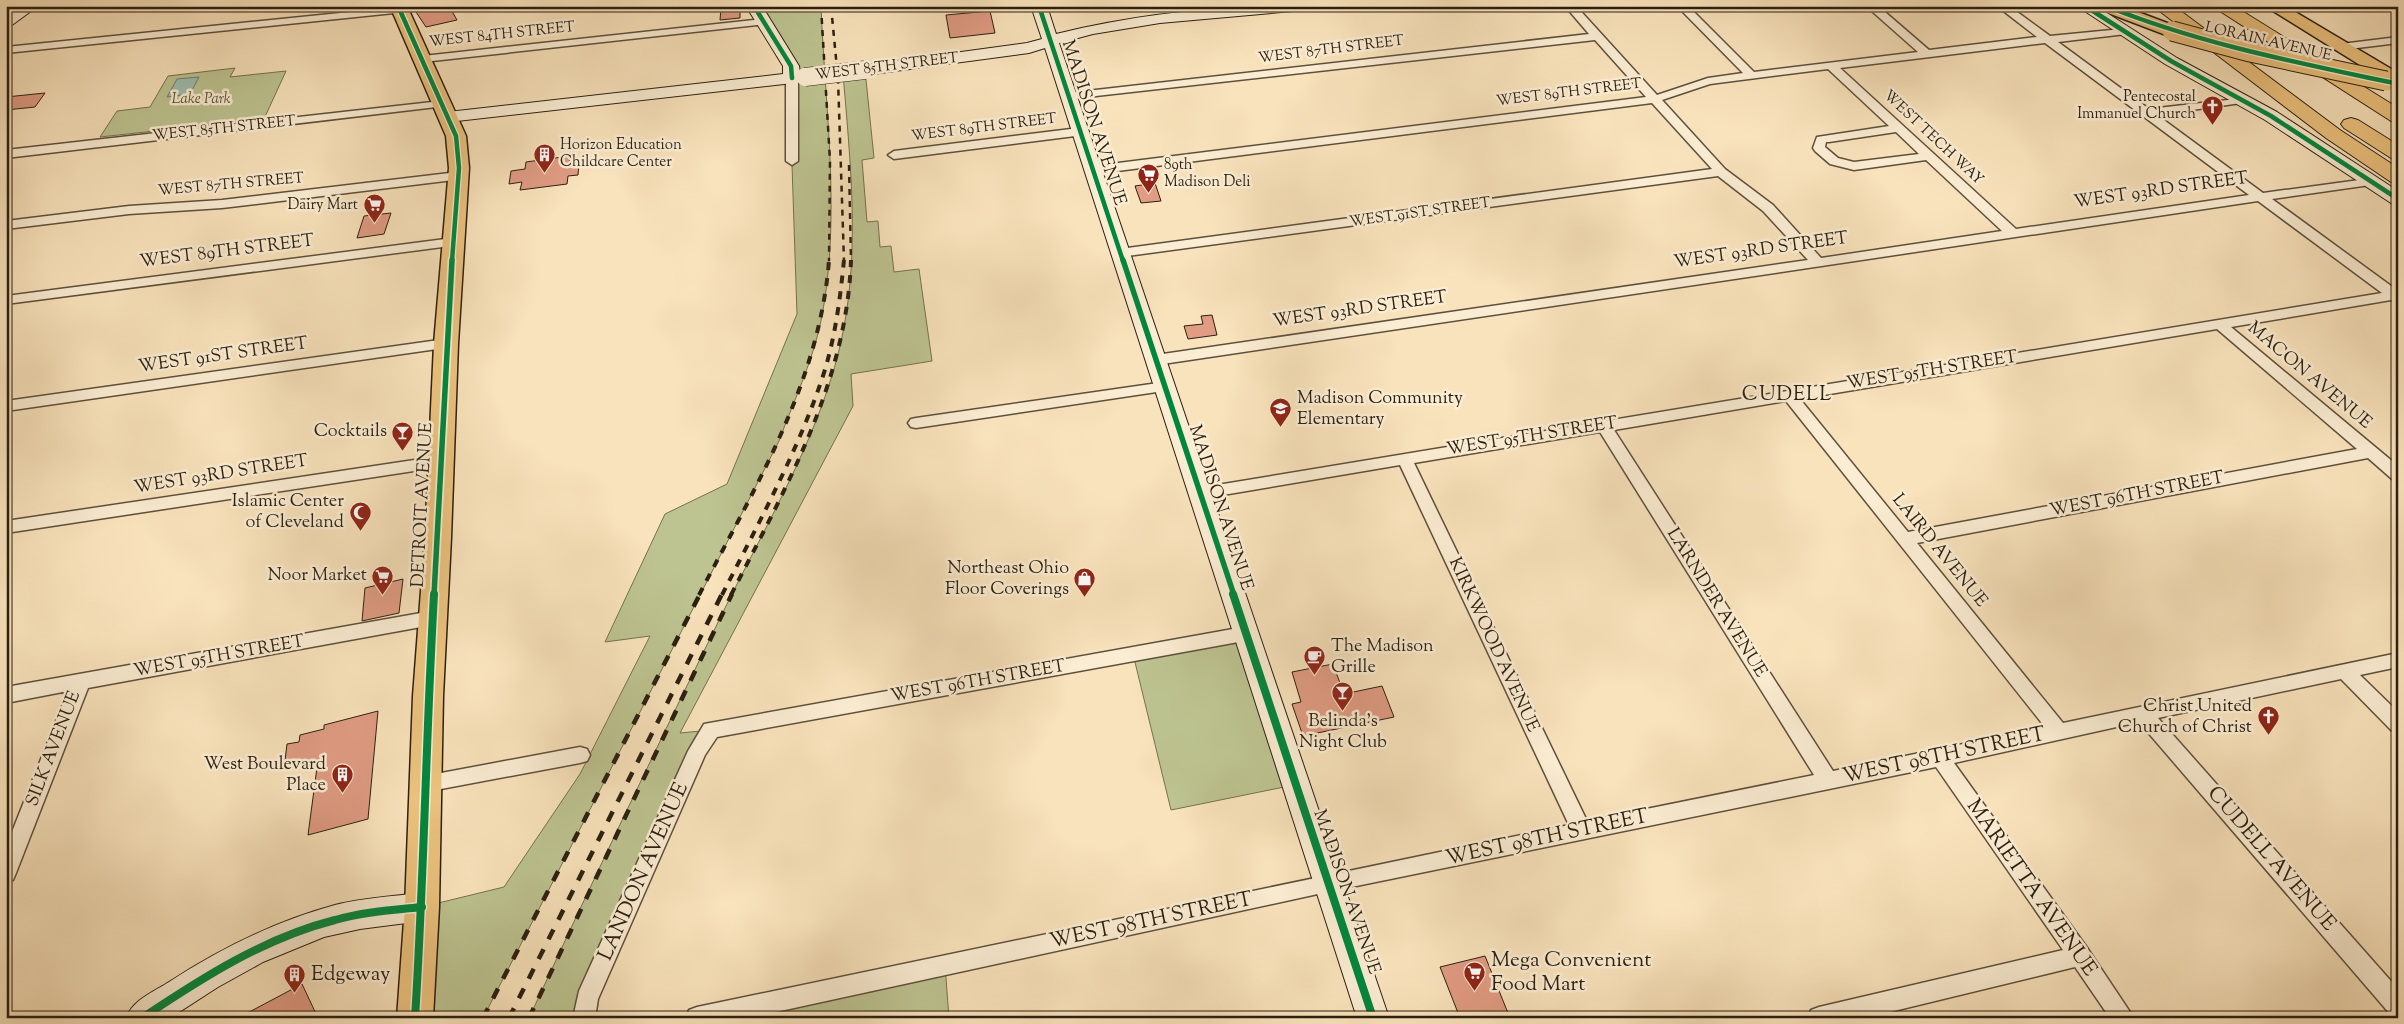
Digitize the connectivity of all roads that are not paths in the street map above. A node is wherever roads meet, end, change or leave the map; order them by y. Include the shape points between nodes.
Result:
1 (30, 6) edge
2 (754, 6) edge
3 (1039, 6) edge
4 (1293, 6) edge
5 (1570, 6) edge
6 (1682, 6) edge
7 (1871, 6) edge
8 (2002, 6) edge
9 (2085, 6) edge
10 (2106, 6) edge
11 (2162, 6) edge
12 (2166, 6) edge
13 (2220, 6) edge
14 (2273, 6) edge
15 (399, 8) edge
16 (6, 22) edge
17 (764, 22) junction
18 (2122, 32) junction
19 (1597, 36) junction
20 (1050, 40) junction
21 (2046, 40) junction
22 (2398, 40) edge
23 (2341, 47) junction
24 (6, 50) edge
25 (1927, 54) junction
26 (422, 59) junction
27 (1831, 66) junction
28 (1752, 76) junction
29 (798, 77) junction
30 (2395, 79) edge
31 (1069, 96) junction
32 (1655, 99) junction
33 (2241, 100) junction
34 (445, 111) junction
35 (2146, 113) junction
36 (2394, 114) edge
37 (1898, 128) junction
38 (1079, 132) junction
39 (6, 154) edge
40 (2398, 154) edge
41 (894, 155) dead end
42 (1928, 156) junction
43 (792, 161) dead end
44 (1094, 170) junction
45 (1720, 172) junction
46 (458, 176) junction
47 (2398, 178) edge
48 (2370, 181) junction
49 (2260, 197) junction
50 (2398, 199) edge
51 (6, 225) edge
52 (2012, 233) junction
53 (453, 242) junction
54 (1120, 253) junction
55 (1818, 263) junction
56 (2396, 297) edge
57 (6, 300) edge
58 (2220, 325) junction
59 (446, 344) junction
60 (1156, 360) junction
61 (1165, 387) junction
62 (1789, 395) junction
63 (6, 406) edge
64 (916, 423) dead end
65 (1603, 425) junction
66 (2370, 452) junction
67 (1404, 458) junction
68 (441, 462) junction
69 (2398, 475) edge
70 (1199, 493) junction
71 (6, 527) edge
72 (1904, 539) junction
73 (432, 618) junction
74 (1244, 634) junction
75 (2398, 660) edge
76 (2344, 672) junction
77 (81, 681) junction
78 (6, 695) edge
79 (2143, 713) junction
80 (2398, 724) edge
81 (711, 730) joint
82 (2059, 731) junction
83 (580, 756) dead end
84 (1940, 758) junction
85 (1828, 780) junction
86 (425, 784) junction
87 (1582, 831) junction
88 (6, 873) edge
89 (1327, 883) junction
90 (422, 907) junction
91 (2080, 956) junction
92 (2398, 1006) edge
93 (142, 1018) edge
94 (415, 1018) edge
95 (584, 1018) edge
96 (697, 1018) edge
97 (1373, 1018) edge
98 (1819, 1018) edge
99 (2123, 1018) edge

1 - 16 street
2 - 17 street
3 - 20 street, MADISON AVENUE
4 - 20 street, WEST 85TH STREET via 1120,24
5 - 19 street
6 - 28 street
7 - 25 street
8 - 21 street
9 - 18 street
10 - 30 main road, LORAIN AVENUE, bridge via 2172,31 2242,50
11 - 47 highway
12 - 40 highway
13 - 36 highway
14 - 23 main road
15 - 24 street
15 - 26 main road, DETROIT AVENUE
17 - 26 street, WEST 84TH STREET
17 - 29 street
18 - 21 street, WEST 89TH STREET
18 - 33 street
19 - 31 street, WEST 87TH STREET
19 - 32 street
20 - 29 street, WEST 85TH STREET, bridge via 1029,48 995,54
20 - 31 street, MADISON AVENUE
21 - 25 street, WEST 89TH STREET
21 - 35 street
22 - 23 street
23 - 30 main road
25 - 27 street, WEST 89TH STREET
26 - 34 main road, DETROIT AVENUE
27 - 28 street, WEST 89TH STREET
27 - 37 street, WEST TECH WAY
28 - 32 street, WEST 89TH STREET via 1708,81
29 - 34 street, WEST 85TH STREET
29 - 43 street
31 - 38 street, MADISON AVENUE
32 - 44 street, WEST 89TH STREET
32 - 45 street
33 - 35 street
33 - 48 street
34 - 39 street, WEST 85TH STREET
34 - 46 main road, DETROIT AVENUE via 456,136
35 - 49 street
37 - 42 street, WEST TECH WAY
37 - 42 street via 1821,140 1819,148 1834,161 1854,166
38 - 41 street, WEST 89TH STREET
38 - 44 street, MADISON AVENUE
42 - 52 street, WEST TECH WAY
44 - 54 street, MADISON AVENUE
45 - 54 street, WEST 91ST STREET
45 - 55 street via 1768,208
46 - 51 street, WEST 87TH STREET
46 - 53 main road, DETROIT AVENUE
48 - 49 street, WEST 93RD STREET
48 - 50 street
49 - 52 street, WEST 93RD STREET
49 - 56 street
52 - 55 street, WEST 93RD STREET
53 - 57 street, WEST 89TH STREET
53 - 59 main road, DETROIT AVENUE
54 - 60 street, MADISON AVENUE
55 - 60 street, WEST 93RD STREET
56 - 58 street, WEST 95TH STREET
58 - 62 street, WEST 95TH STREET
58 - 66 street, MACON AVENUE
59 - 63 street, WEST 91ST STREET
59 - 68 main road, DETROIT AVENUE
60 - 61 street, MADISON AVENUE
61 - 64 street
61 - 70 street, MADISON AVENUE
62 - 65 street, WEST 95TH STREET
62 - 72 street, LAIRD AVENUE
65 - 67 street, WEST 95TH STREET
65 - 85 street, LARNDER AVENUE
66 - 69 street, MACON AVENUE
66 - 72 street, WEST 96TH STREET
67 - 70 street, WEST 95TH STREET
67 - 87 street, KIRKWOOD AVENUE
68 - 71 street, WEST 93RD STREET
68 - 73 main road, DETROIT AVENUE
70 - 74 street, MADISON AVENUE
72 - 82 street, LAIRD AVENUE
73 - 77 street, WEST 95TH STREET
73 - 86 main road, DETROIT AVENUE
74 - 81 street, WEST 96TH STREET
74 - 89 street, MADISON AVENUE
75 - 76 street, WEST 98TH STREET
76 - 79 street, WEST 98TH STREET
76 - 80 street
77 - 78 street, WEST 95TH STREET
77 - 88 street, SILK AVENUE
79 - 82 street, WEST 98TH STREET
79 - 92 street, CUDELL AVENUE
81 - 95 street, LANDON AVENUE via 697,751 587,1000
82 - 84 street, WEST 98TH STREET
83 - 86 street
84 - 85 street, WEST 98TH STREET
84 - 91 street, MARIETTA AVENUE
85 - 87 street, WEST 98TH STREET
86 - 90 main road, DETROIT AVENUE
87 - 89 street, WEST 98TH STREET
89 - 96 street, WEST 98TH STREET
89 - 97 street, MADISON AVENUE
90 - 93 street via 340,919 295,933 230,964
90 - 94 main road, DETROIT AVENUE
91 - 98 street
91 - 99 street, MARIETTA AVENUE

